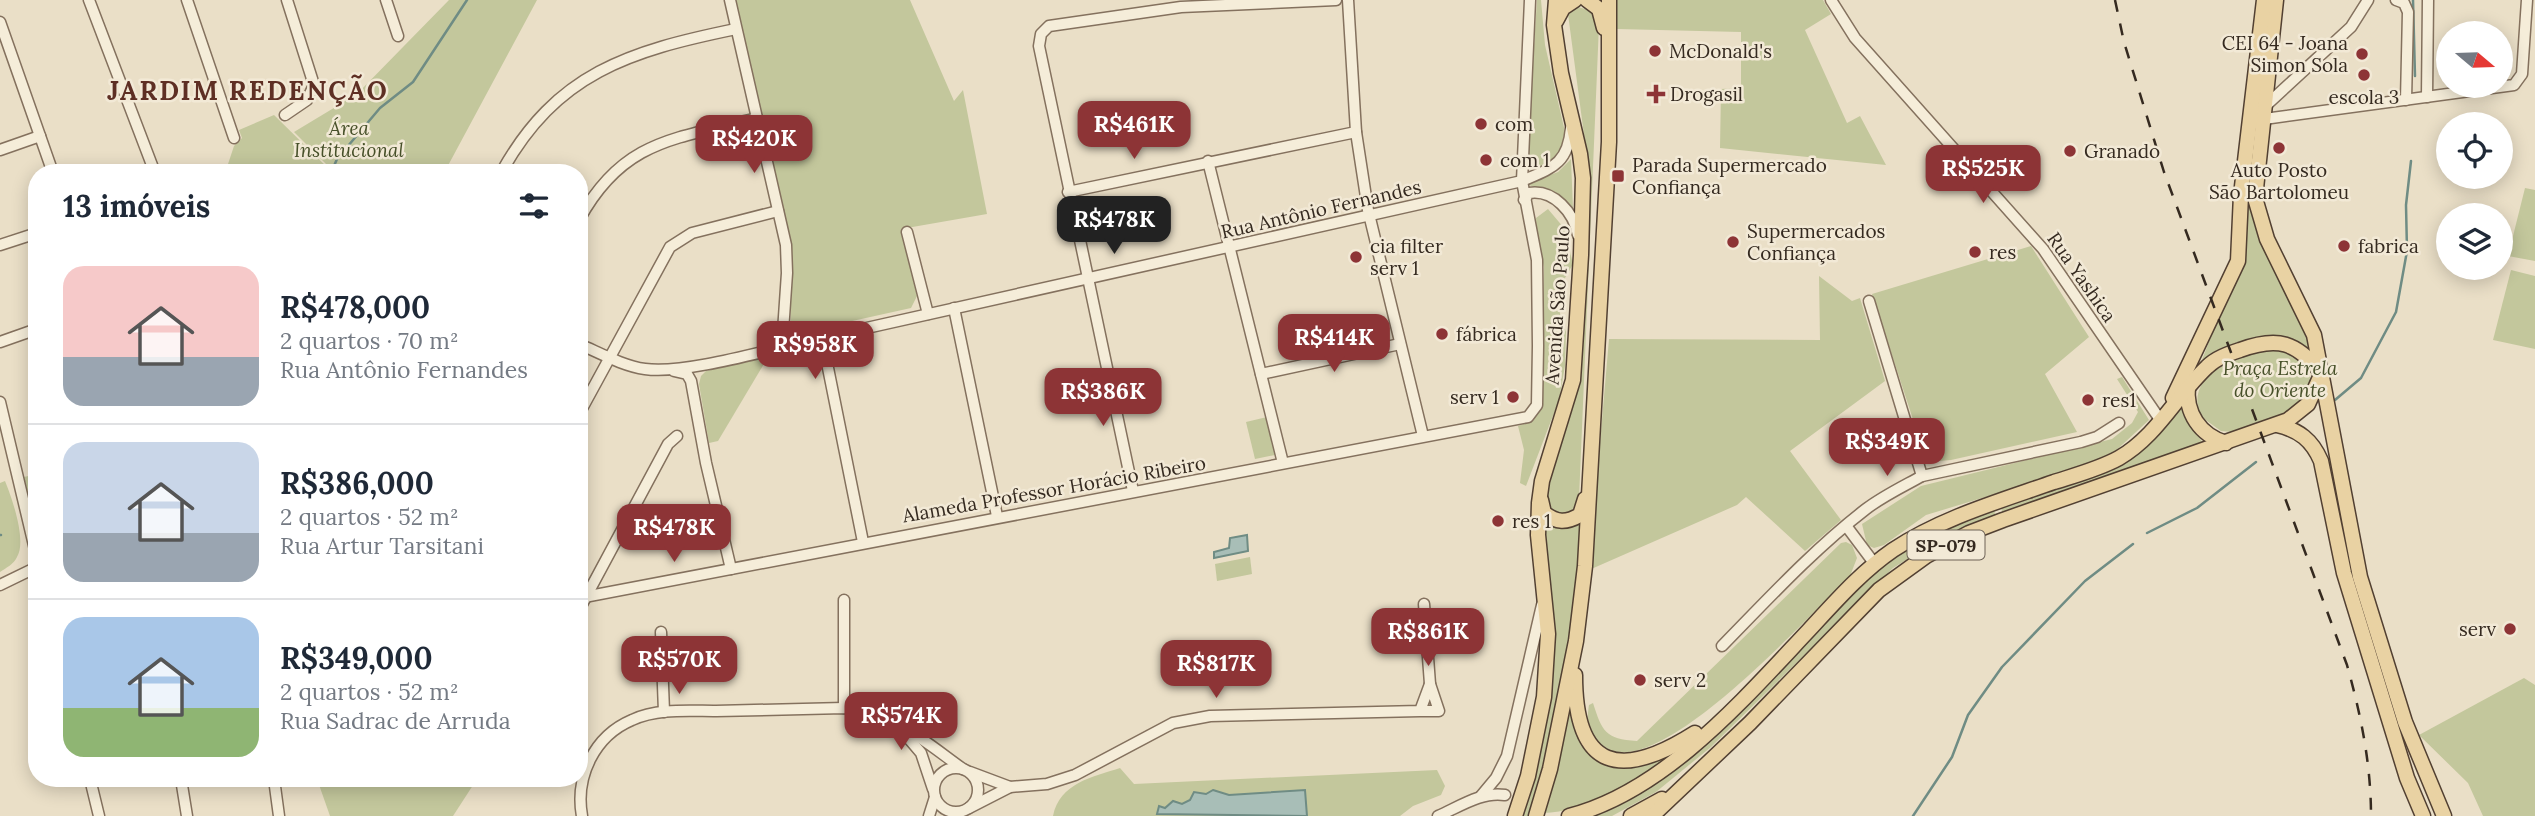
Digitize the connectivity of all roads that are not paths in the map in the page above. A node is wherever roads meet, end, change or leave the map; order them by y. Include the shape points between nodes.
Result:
1 (89, 0) edge
2 (187, 0) edge
3 (287, 0) edge
4 (386, 0) edge
5 (1336, 0) edge
6 (1348, 0) edge
7 (1530, 0) edge
8 (1556, 0) edge
9 (1575, 0) edge
10 (1587, 0) edge
11 (1609, 0) edge
12 (1831, 0) edge
13 (2264, 0) edge
14 (2276, 0) edge
15 (2368, 0) edge
16 (2396, 0) edge
17 (2428, 0) edge
18 (2527, 0) edge
19 (731, 2) edge
20 (1181, 3) edge
21 (0, 22) edge
22 (1554, 25) junction
23 (736, 29) junction
24 (398, 36) dead end
25 (2427, 97) junction
26 (2406, 100) junction
27 (285, 115) dead end
28 (2258, 116) junction
29 (757, 118) junction
30 (1571, 118) junction
31 (1609, 119) junction
32 (1356, 132) junction
33 (40, 136) junction
34 (234, 138) dead end
35 (0, 150) edge
36 (1208, 161) junction
37 (50, 164) edge
38 (152, 164) edge
39 (507, 164) edge
40 (1522, 181) junction
41 (1068, 192) junction
42 (1524, 200) junction
43 (588, 207) edge
44 (778, 211) junction
45 (1369, 215) junction
46 (907, 232) dead end
47 (28, 236) edge
48 (0, 245) edge
49 (1229, 248) junction
50 (1581, 256) junction
51 (1087, 277) junction
52 (1869, 301) dead end
53 (954, 308) junction
54 (928, 314) junction
55 (28, 332) edge
56 (822, 338) junction
57 (0, 342) edge
58 (1400, 344) junction
59 (782, 346) junction
60 (588, 347) edge
61 (610, 356) junction
62 (2194, 357) junction
63 (713, 362) junction
64 (663, 369) junction
65 (2322, 373) junction
66 (1261, 374) junction
67 (691, 381) junction
68 (2188, 391) junction
69 (588, 397) edge
70 (0, 402) edge
71 (2161, 421) junction
72 (2119, 423) dead end
73 (2277, 425) junction
74 (677, 436) dead end
75 (1423, 436) junction
76 (2226, 443) junction
77 (1283, 463) junction
78 (1590, 463) junction
79 (1922, 476) junction
80 (1542, 481) junction
81 (1133, 491) junction
82 (998, 516) junction
83 (28, 520) edge
84 (1847, 527) junction
85 (863, 542) junction
86 (1874, 563) junction
87 (732, 569) junction
88 (28, 571) edge
89 (0, 585) edge
90 (588, 589) edge
91 (1544, 589) junction
92 (588, 597) edge
93 (844, 600) dead end
94 (1424, 604) dead end
95 (661, 632) dead end
96 (1576, 641) junction
97 (1722, 646) dead end
98 (1430, 684) junction
99 (844, 708) junction
100 (870, 710) junction
101 (1729, 711) junction
102 (664, 712) junction
103 (1420, 712) junction
104 (588, 764) edge
105 (965, 770) junction
106 (1496, 778) junction
107 (1687, 783) junction
108 (92, 787) edge
109 (182, 787) edge
110 (275, 787) edge
111 (581, 787) edge
112 (1010, 787) junction
113 (1505, 795) junction
114 (1481, 796) junction
115 (934, 805) edge
116 (964, 812) edge
117 (1516, 814) edge
118 (1537, 814) edge
119 (99, 816) edge
120 (187, 816) edge
121 (279, 816) edge
122 (582, 816) edge
123 (1438, 816) edge
124 (1569, 816) edge
125 (1631, 816) edge
126 (1652, 816) edge
127 (2423, 816) edge
128 (2444, 816) edge

1 - 38 street
2 - 34 street
3 - 27 street via 314,85 307,100
4 - 24 street
5 - 20 street
6 - 32 street
7 - 40 street via 1521,84
8 - 22 main road, Avenida São Paulo
9 - 22 main road via 1563,8
10 - 31 main road via 1604,20 1603,108
11 - 31 main road
12 - 71 street, Rua Yashica via 1855,38 2043,249
13 - 28 main road
14 - 28 main road
15 - 28 street via 2351,27
16 - 26 street via 2404,3 2407,12
17 - 25 street
18 - 25 street via 2519,80 2514,85
19 - 23 street
20 - 41 street via 1049,26 1041,34 1039,46
21 - 33 street
22 - 30 main road, Avenida São Paulo
23 - 29 street
23 - 39 street via 602,69 538,117
25 - 26 street
26 - 28 street
28 - 62 main road via 2241,195 2238,261
28 - 65 main road via 2257,210 2309,322
29 - 43 street via 645,148 608,178
29 - 44 street
30 - 40 street, Rua Antônio Fernandes via 1569,146 1561,161
30 - 50 main road, Avenida São Paulo via 1583,178
31 - 78 main road
32 - 36 street
32 - 45 street
33 - 35 street
33 - 37 street
36 - 41 street
36 - 49 street
40 - 42 street
40 - 45 street, Rua Antônio Fernandes
41 - 51 street
42 - 50 street via 1538,191 1565,208 1576,226
42 - 75 street, Alameda Professor Horácio Ribeiro via 1538,260 1534,413
44 - 59 street via 787,273
44 - 61 street via 692,233 670,247
45 - 49 street, Rua Antônio Fernandes
45 - 58 street
46 - 54 street
47 - 48 street
49 - 51 street, Rua Antônio Fernandes
49 - 66 street
50 - 80 main road, Avenida São Paulo via 1573,380
51 - 53 street, Rua Antônio Fernandes
51 - 81 street
52 - 79 street
53 - 54 street, Rua Antônio Fernandes
53 - 82 street
54 - 56 street, Rua Antônio Fernandes
55 - 57 street
56 - 59 street, Rua Antônio Fernandes
56 - 85 street
58 - 66 street
58 - 75 street
59 - 63 street, Rua Antônio Fernandes
60 - 61 street, Rua Antônio Fernandes
61 - 64 street, Rua Antônio Fernandes via 635,367
61 - 69 street
62 - 68 main road
62 - 71 main road
63 - 64 street, Rua Antônio Fernandes
63 - 67 street, Rua Antônio Fernandes via 696,372
64 - 67 street, Rua Antônio Fernandes via 687,374
65 - 68 main road, SP-079 via 2297,348 2264,342 2211,363
65 - 73 main road, SP-079 via 2308,404
65 - 128 main road via 2360,577 2405,722
66 - 77 street
67 - 87 street
68 - 71 main road, SP-079
68 - 76 main road via 2195,421 2210,436
70 - 83 street
71 - 86 main road, SP-079 via 2119,458 1945,523
72 - 79 street via 2081,442
73 - 76 main road, SP-079
73 - 127 main road via 2302,434 2321,461 2344,573
74 - 90 street via 668,444
75 - 77 street, Alameda Professor Horácio Ribeiro
76 - 107 main road, SP-079 via 1991,524 1926,556 1879,590
77 - 81 street, Alameda Professor Horácio Ribeiro
78 - 80 main road via 1583,508 1571,520 1553,520 1545,513
78 - 96 main road
79 - 84 street via 1867,508
80 - 91 main road, Avenida São Paulo via 1538,535
81 - 82 street, Alameda Professor Horácio Ribeiro
82 - 85 street, Alameda Professor Horácio Ribeiro
84 - 86 street
84 - 97 street
85 - 87 street, Alameda Professor Horácio Ribeiro
86 - 101 main road, SP-079
87 - 92 street, Alameda Professor Horácio Ribeiro
88 - 89 street
91 - 106 street via 1510,744
91 - 117 main road, Avenida São Paulo via 1548,634 1544,697
93 - 99 street
94 - 98 street
95 - 102 street
96 - 101 main road, SP-079 via 1575,705 1589,743 1602,754 1620,761 1641,760 1670,748
96 - 118 main road
98 - 103 street
98 - 103 street via 1439,711
99 - 100 street
99 - 102 street
100 - 105 street via 896,722
100 - 115 street via 910,738 921,753
101 - 124 main road, SP-079 via 1640,786 1594,810
102 - 104 street via 631,720 612,732
103 - 112 street via 1210,716 1173,723 1074,775 1047,784
105 - 112 street
105 - 115 street via 951,769 940,775
105 - 116 street via 978,789 975,803
106 - 113 street
106 - 114 street
107 - 125 main road, SP-079
107 - 126 main road, SP-079
108 - 119 street
109 - 120 street
110 - 121 street
111 - 122 street
112 - 116 street
113 - 114 street
113 - 117 street
114 - 123 street
115 - 116 street

